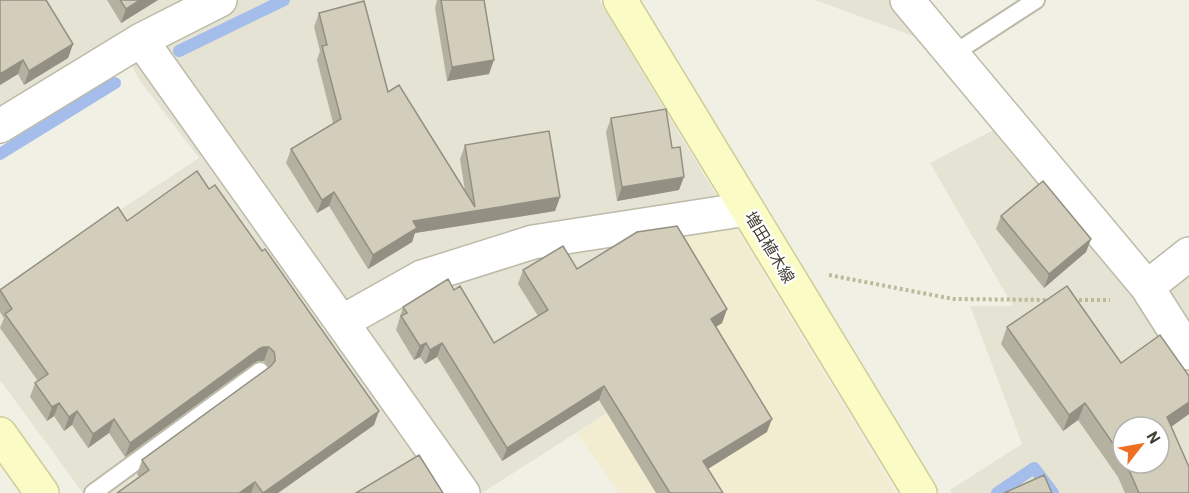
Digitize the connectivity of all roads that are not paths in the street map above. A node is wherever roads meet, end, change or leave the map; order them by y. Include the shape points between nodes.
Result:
1 (220, 0) edge
2 (620, 0) edge
3 (907, 0) edge
4 (1036, 0) edge
5 (141, 40) junction
6 (953, 54) junction
7 (0, 126) edge
8 (747, 209) junction
9 (1189, 254) edge
10 (1147, 287) junction
11 (342, 322) junction
12 (1189, 353) edge
13 (260, 371) edge
14 (4, 448) edge
15 (42, 493) edge
16 (93, 493) edge
17 (463, 493) edge
18 (920, 493) edge

1 - 5 street
2 - 8 street, 増田植木線
3 - 6 street
4 - 6 lane
5 - 7 street
5 - 11 street
6 - 10 street
8 - 11 street via 533,242 422,278
8 - 18 street, 増田植木線
9 - 10 street
10 - 12 street
11 - 17 street
13 - 16 lane
14 - 15 street

